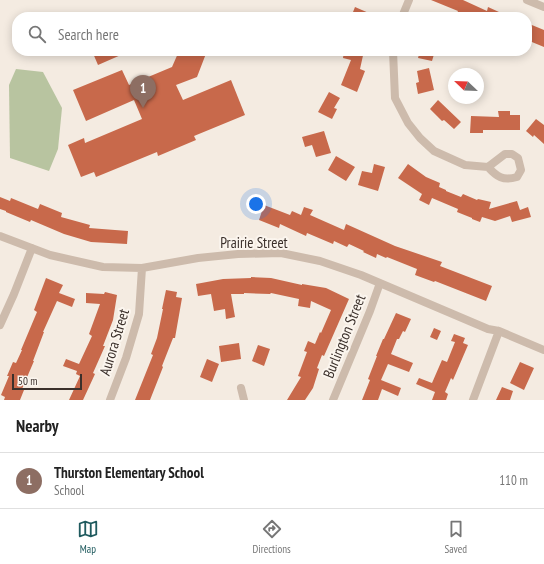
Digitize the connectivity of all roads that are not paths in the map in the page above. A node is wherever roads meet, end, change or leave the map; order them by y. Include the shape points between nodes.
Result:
1 (408, 0) edge
2 (527, 0) edge
3 (544, 7) edge
4 (404, 12) edge
5 (393, 56) edge
6 (488, 167) dead end
7 (0, 236) edge
8 (32, 248) junction
9 (142, 268) junction
10 (380, 283) junction
11 (0, 325) edge
12 (499, 331) junction
13 (544, 350) edge
14 (241, 388) dead end
15 (110, 400) edge
16 (244, 400) edge
17 (333, 400) edge
18 (473, 400) edge

1 - 4 street
2 - 3 street
5 - 6 street via 394,98 420,138 434,152 465,165
7 - 8 street, Prairie Street
8 - 9 street, Prairie Street via 50,255 103,267
8 - 11 street
9 - 10 street, Prairie Street via 198,258 280,253 320,261
9 - 15 street, Aurora Street via 139,314
10 - 12 street, Prairie Street via 488,329
10 - 17 street, Burlington Street
12 - 13 street, Prairie Street
12 - 18 street
14 - 16 street

